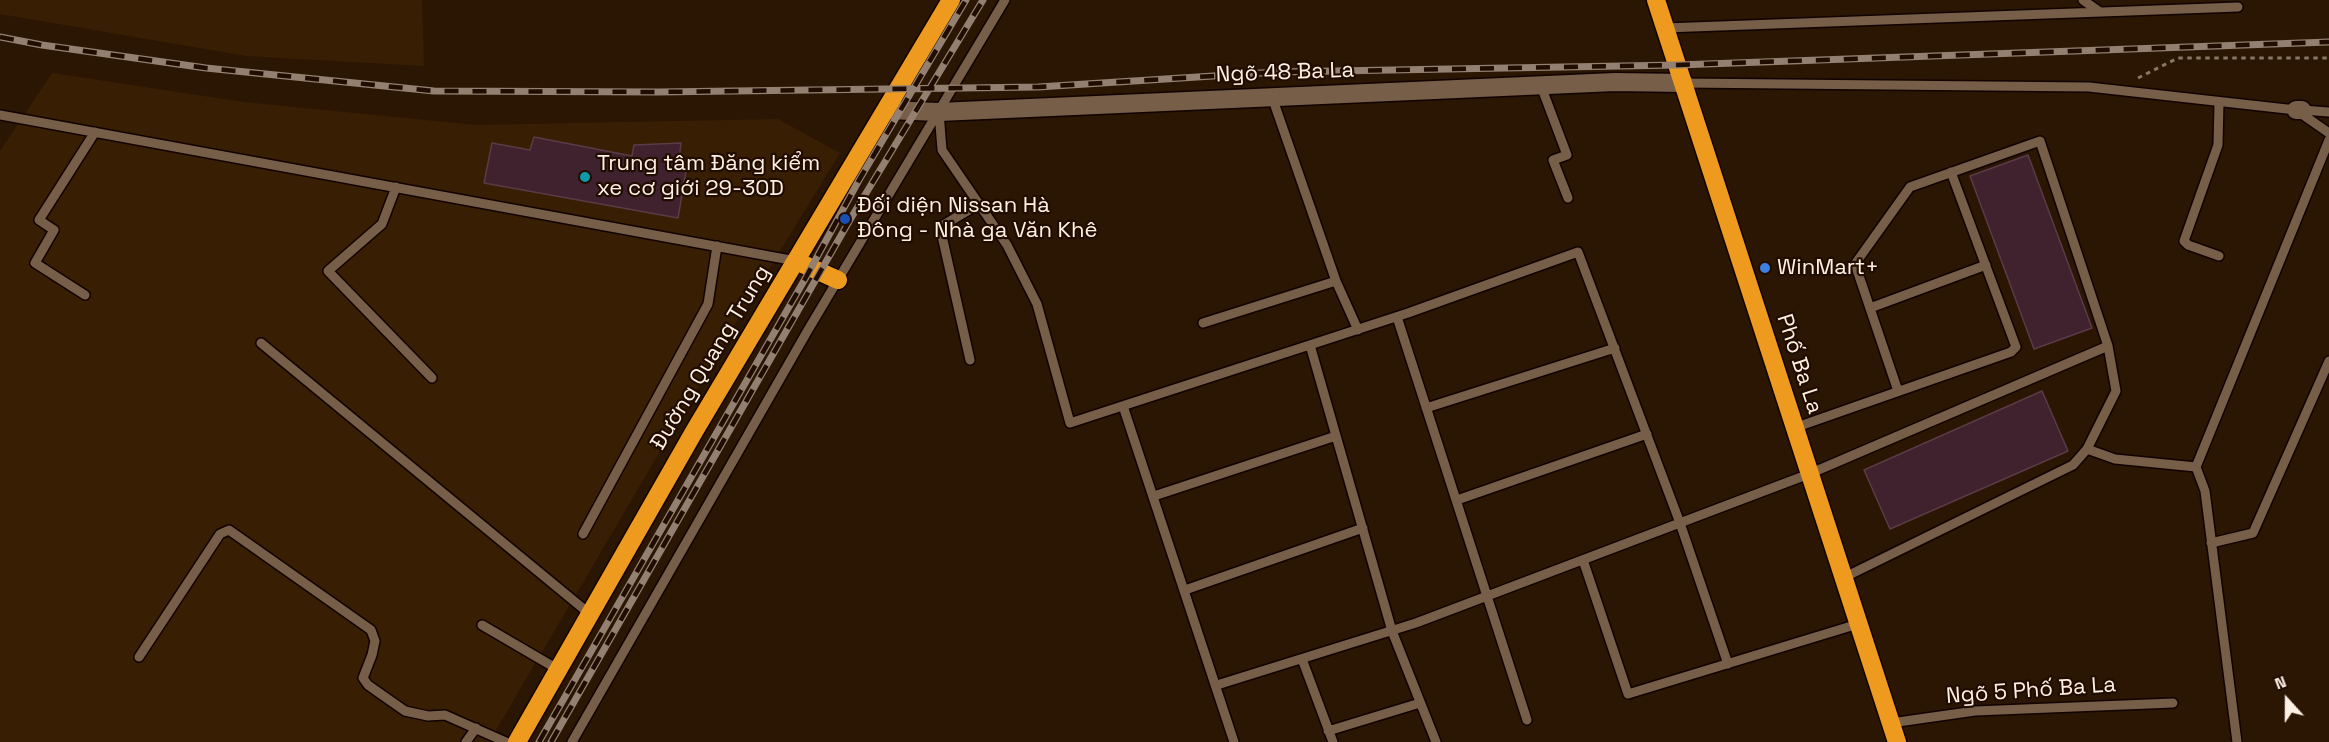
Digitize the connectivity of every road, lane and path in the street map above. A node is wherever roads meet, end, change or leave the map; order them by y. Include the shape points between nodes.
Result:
1 (951, 0) edge
2 (1005, 0) edge
3 (1656, 0) edge
4 (2083, 0) edge
5 (2238, 7) dead end
6 (2100, 12) junction
7 (1665, 28) junction
8 (2329, 58) edge
9 (1684, 83) junction
10 (1541, 86) junction
11 (2113, 90) junction
12 (1272, 97) junction
13 (2219, 102) junction
14 (887, 110) junction
15 (2299, 110) junction
16 (939, 112) junction
17 (2329, 112) edge
18 (0, 115) edge
19 (95, 132) junction
20 (2329, 133) edge
21 (2329, 140) edge
22 (1951, 172) junction
23 (396, 187) junction
24 (1568, 198) dead end
25 (979, 204) junction
26 (717, 246) junction
27 (2218, 256) dead end
28 (796, 261) junction
29 (1986, 265) junction
30 (838, 280) junction
31 (1336, 281) junction
32 (85, 295) dead end
33 (1870, 308) junction
34 (1397, 317) junction
35 (1203, 323) dead end
36 (1358, 330) junction
37 (261, 343) dead end
38 (1310, 345) junction
39 (2108, 346) junction
40 (1615, 348) junction
41 (970, 360) dead end
42 (2329, 361) edge
43 (432, 378) dead end
44 (1898, 391) junction
45 (1123, 406) junction
46 (1426, 408) junction
47 (1794, 428) junction
48 (1647, 434) junction
49 (1336, 436) junction
50 (2087, 448) junction
51 (2196, 467) junction
52 (1809, 474) junction
53 (1154, 496) junction
54 (1457, 500) junction
55 (1680, 523) junction
56 (1363, 528) junction
57 (583, 534) dead end
58 (2211, 543) junction
59 (1583, 560) junction
60 (1843, 578) junction
61 (1185, 590) junction
62 (1486, 596) junction
63 (591, 615) junction
64 (1858, 624) junction
65 (482, 625) dead end
66 (1392, 631) junction
67 (139, 657) dead end
68 (1302, 659) junction
69 (1728, 664) junction
70 (559, 670) junction
71 (1217, 685) junction
72 (1420, 703) junction
73 (2173, 703) dead end
74 (1527, 720) dead end
75 (1891, 723) junction
76 (476, 728) junction
77 (1328, 731) junction
78 (466, 742) edge
79 (506, 742) edge
80 (517, 742) edge
81 (572, 742) edge
82 (1234, 742) edge
83 (1333, 742) edge
84 (1436, 742) edge
85 (1897, 742) edge
86 (2237, 742) edge

1 - 14 highway, Đường Quang Trung
2 - 16 lane
3 - 7 highway, Phố Ba La
4 - 6 lane
5 - 6 lane
6 - 7 lane
7 - 9 highway, Phố Ba La
8 - 11 path via 2178,58
9 - 10 street, Ngõ 48 Ba La
9 - 11 lane
9 - 47 highway, Phố Ba La
10 - 12 street, Ngõ 48 Ba La
10 - 24 lane via 1566,155 1553,160
11 - 13 lane
12 - 16 street, Ngõ 48 Ba La
12 - 31 lane
13 - 15 lane
13 - 27 lane via 2218,145 2184,241
14 - 16 street, Ngõ 48 Ba La
14 - 28 highway, Đường Quang Trung
15 - 17 lane
15 - 20 lane
16 - 25 lane via 942,150
16 - 30 lane
18 - 19 lane
19 - 23 lane
19 - 32 lane via 39,220 54,230 35,263
21 - 51 lane
22 - 29 lane
22 - 33 lane via 1910,187 1855,264
22 - 39 lane via 2040,141
23 - 26 lane
23 - 43 lane via 382,224 328,271
25 - 41 lane via 940,227
25 - 45 lane via 1007,245 1037,304 1070,423
26 - 28 lane
26 - 57 lane via 708,304
28 - 30 highway
28 - 63 highway, Đường Quang Trung
29 - 33 lane
29 - 44 lane via 2016,342 2015,350
30 - 81 lane
31 - 35 lane
31 - 36 lane
33 - 44 lane
34 - 36 lane
34 - 40 lane via 1578,252
34 - 46 lane
36 - 38 lane
37 - 63 lane
38 - 45 lane
38 - 49 lane
39 - 50 lane via 2116,391
39 - 52 lane
40 - 46 lane
40 - 48 lane
42 - 58 lane via 2253,534
44 - 47 lane
45 - 53 lane
46 - 54 lane
47 - 52 highway, Phố Ba La
48 - 54 lane
48 - 55 lane
49 - 53 lane
49 - 56 lane
50 - 51 lane via 2115,459
50 - 60 lane via 2073,465
51 - 58 lane via 2205,491
52 - 55 lane
52 - 60 highway, Phố Ba La
53 - 61 lane
54 - 62 lane
55 - 59 lane
55 - 69 lane
56 - 61 lane
56 - 66 lane
58 - 86 lane
59 - 62 lane
59 - 69 lane via 1628,694
60 - 64 highway, Phố Ba La
61 - 71 lane
62 - 66 lane
62 - 74 lane
63 - 70 highway, Đường Quang Trung
64 - 69 lane
64 - 75 highway, Phố Ba La
65 - 70 lane
66 - 68 lane
66 - 72 lane
67 - 76 lane via 220,534 229,530 370,630 375,641 363,678 368,685 405,711 428,716 445,714
68 - 71 lane
68 - 77 lane
70 - 80 highway, Đường Quang Trung
71 - 82 lane
72 - 77 lane
72 - 84 lane
73 - 75 lane, Ngõ 5 Phố Ba La via 1975,711
75 - 85 highway, Phố Ba La
76 - 78 lane
76 - 79 lane
77 - 83 lane

